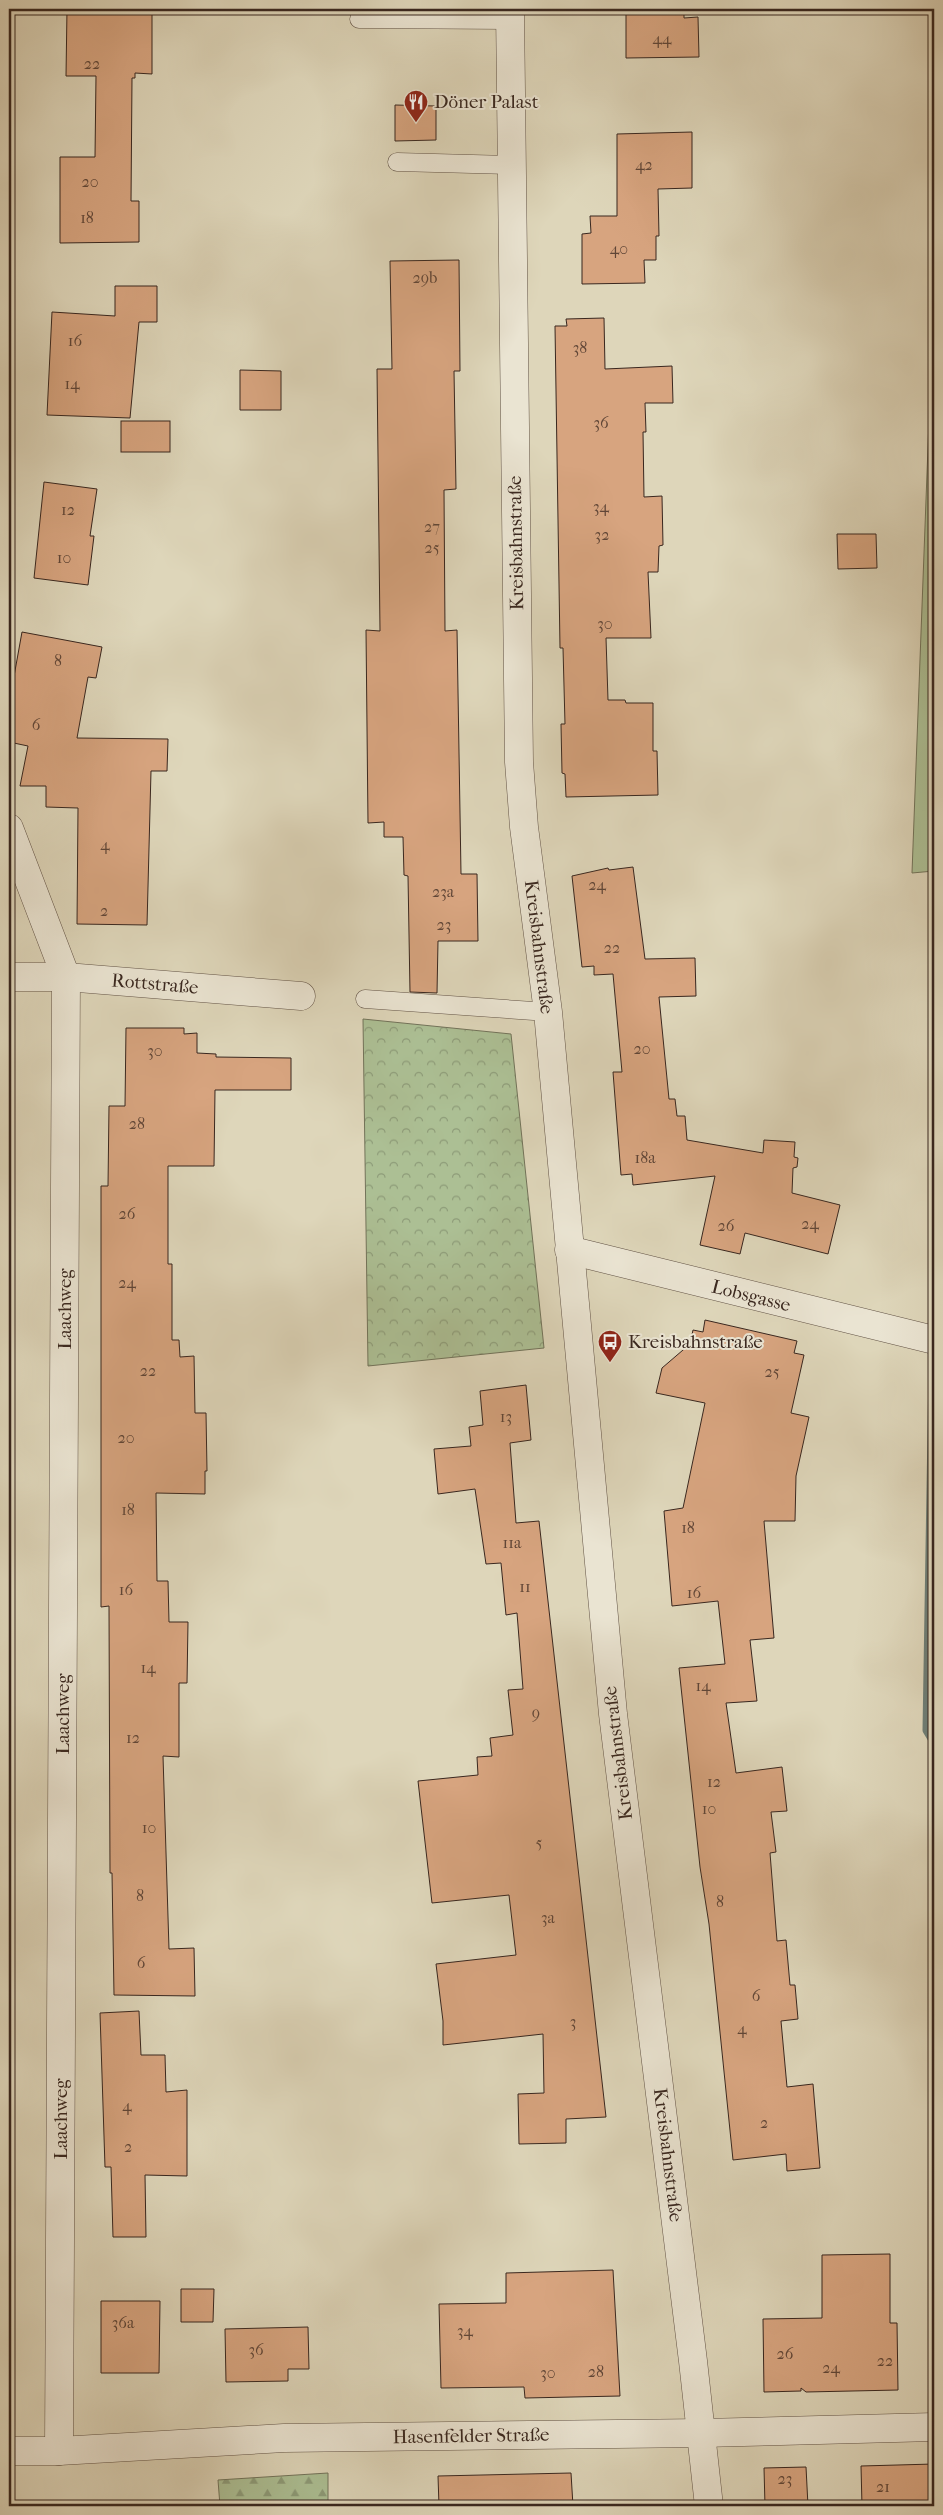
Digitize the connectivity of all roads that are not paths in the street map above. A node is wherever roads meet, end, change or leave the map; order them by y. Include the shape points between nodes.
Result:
1 (510, 14) edge
2 (359, 19) dead end
3 (397, 162) dead end
4 (512, 165) junction
5 (9, 828) edge
6 (9, 977) edge
7 (66, 977) junction
8 (301, 996) dead end
9 (365, 1000) dead end
10 (548, 1012) junction
11 (568, 1250) junction
12 (934, 1340) edge
13 (934, 2427) edge
14 (702, 2433) junction
15 (9, 2451) edge
16 (59, 2451) junction
17 (709, 2506) edge

1 - 2 lane
1 - 4 street, Kreisbahnstraße
3 - 4 lane
4 - 10 street, Kreisbahnstraße via 519,762 524,827
5 - 7 street
6 - 7 street, Rottstraße
7 - 8 street, Rottstraße
7 - 16 street, Laachweg
9 - 10 lane
10 - 11 street, Kreisbahnstraße
11 - 12 street, Lobsgasse
11 - 14 street, Kreisbahnstraße via 613,1714
13 - 14 street, Hasenfelder Straße
14 - 16 street, Hasenfelder Straße via 284,2438
14 - 17 street, Kreisbahnstraße
15 - 16 street, Hasenfelder Straße

